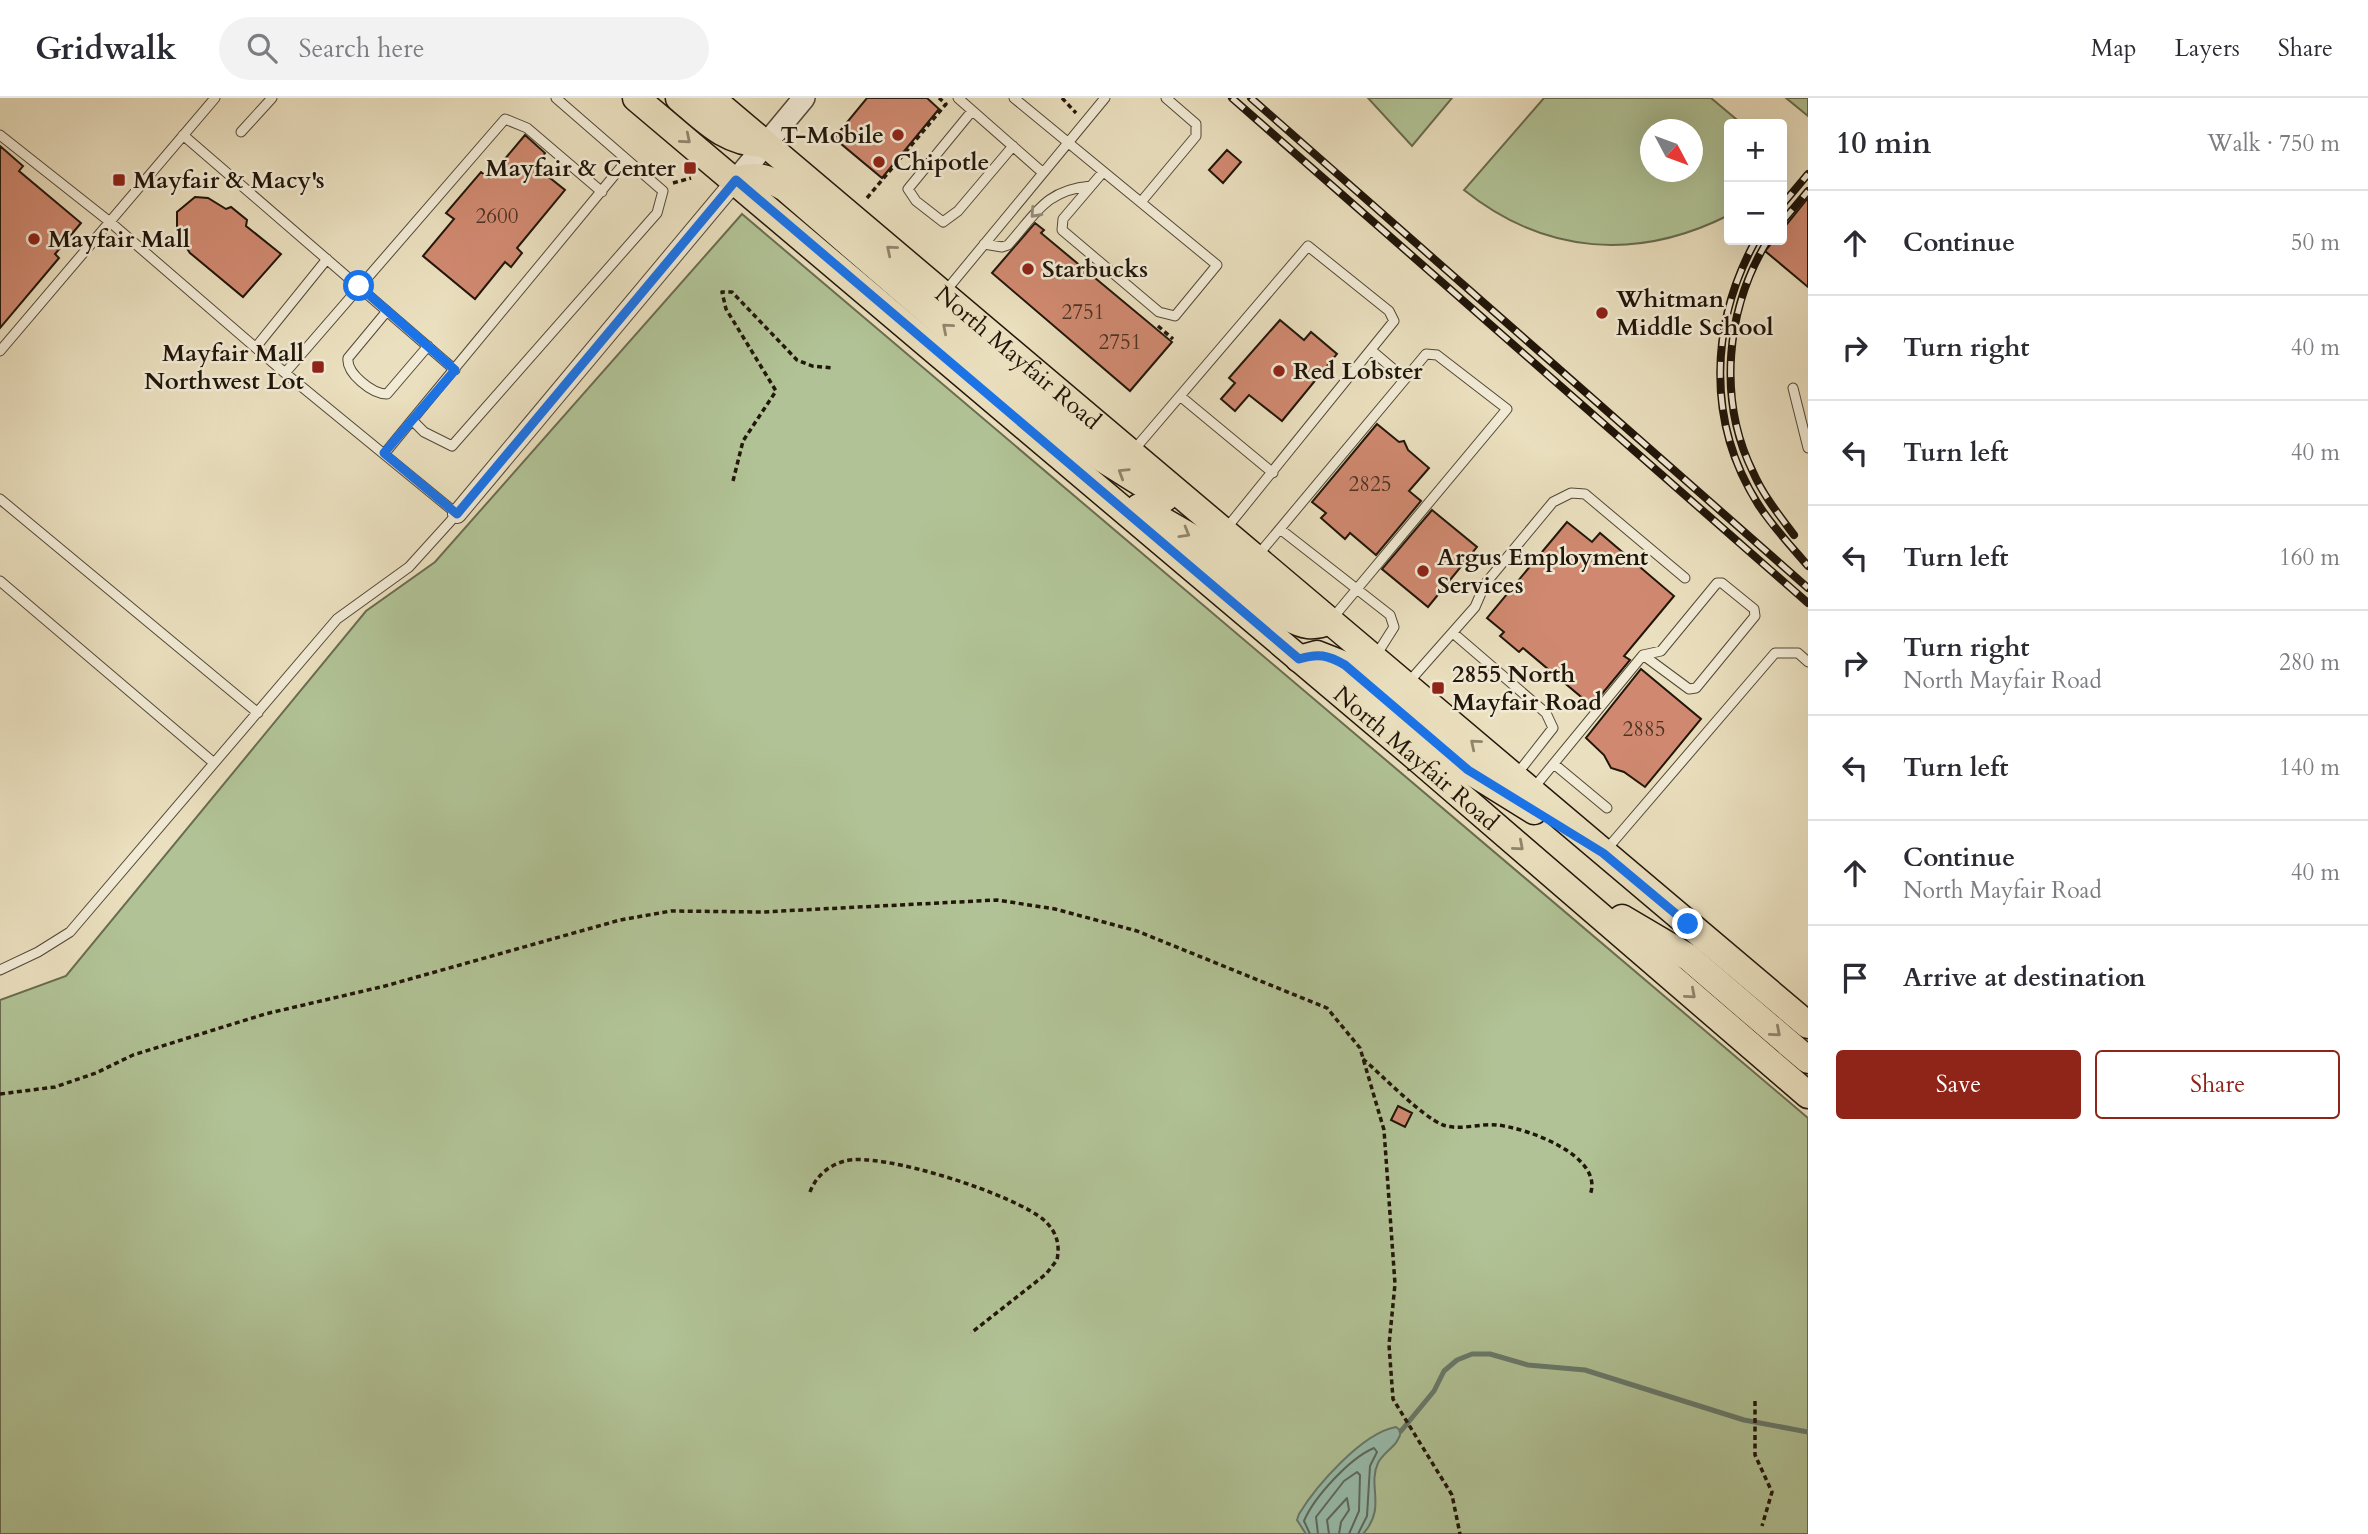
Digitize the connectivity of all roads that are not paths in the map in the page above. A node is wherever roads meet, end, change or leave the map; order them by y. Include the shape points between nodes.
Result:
1 (215, 98) edge
2 (272, 98) edge
3 (556, 98) edge
4 (636, 98) edge
5 (678, 98) edge
6 (711, 98) edge
7 (804, 98) edge
8 (958, 98) edge
9 (1014, 98) edge
10 (1105, 98) edge
11 (1166, 98) edge
12 (972, 111) junction
13 (240, 132) dead end
14 (0, 135) edge
15 (183, 135) junction
16 (1067, 143) junction
17 (766, 145) junction
18 (1013, 146) junction
19 (627, 160) junction
20 (1042, 172) junction
21 (1103, 172) junction
22 (736, 180) junction
23 (1091, 186) junction
24 (602, 192) junction
25 (1142, 202) junction
26 (110, 222) junction
27 (984, 244) junction
28 (327, 259) junction
29 (359, 286) junction
30 (943, 294) junction
31 (387, 311) junction
32 (428, 346) junction
33 (256, 347) junction
34 (1371, 350) junction
35 (0, 351) edge
36 (455, 370) junction
37 (285, 373) junction
38 (1405, 379) junction
39 (1793, 388) dead end
40 (1180, 396) junction
41 (412, 420) junction
42 (1808, 448) edge
43 (384, 453) junction
44 (1132, 453) junction
45 (1273, 473) junction
46 (1083, 475) junction
47 (0, 499) edge
48 (457, 514) junction
49 (1280, 529) junction
50 (1224, 531) junction
51 (1255, 558) junction
52 (1685, 578) dead end
53 (0, 581) edge
54 (1356, 587) junction
55 (1330, 621) junction
56 (1453, 633) junction
57 (1643, 655) junction
58 (1374, 658) junction
59 (1299, 659) junction
60 (1808, 662) edge
61 (1406, 686) junction
62 (258, 713) junction
63 (214, 763) junction
64 (1554, 764) junction
65 (1523, 784) junction
66 (1607, 808) dead end
67 (1603, 853) junction
68 (1560, 881) junction
69 (0, 970) edge
70 (1808, 1025) edge
71 (1808, 1060) edge
72 (1808, 1095) edge

1 - 15 lane
2 - 13 lane
3 - 19 lane
4 -> 22 main road, North Mayfair Road
5 - 17 main road via 728,137
6 - 17 main road, North Mayfair Road
7 - 17 street
8 - 12 lane
9 - 16 lane
10 - 16 lane
11 - 25 lane via 1196,124 1196,136
12 - 18 lane
12 - 18 lane via 908,190 916,201 943,222 958,211
14 - 26 lane
15 - 26 lane
15 - 28 lane
16 - 20 lane
16 - 21 lane
17 - 22 street
30 -> 17 main road, North Mayfair Road
18 - 20 lane
19 - 24 lane
19 - 41 lane via 663,191 656,214 452,446 424,432
20 - 27 lane
21 - 23 lane
21 - 25 lane
22 - 46 main road, North Mayfair Road
22 - 48 street
50 -> 22 main road via 1090,451 785,188 754,175
23 - 25 lane via 1063,219 1062,230 1159,312 1175,316 1217,265
23 -> 27 lane via 1060,191 1048,199 1008,245
24 - 29 lane via 527,128 505,119
24 - 36 lane
26 - 33 lane
26 - 35 lane
27 - 30 lane
28 - 29 lane
28 - 33 lane
29 - 31 lane
29 - 37 lane
30 - 44 main road, North Mayfair Road
31 - 32 lane
31 - 32 lane via 348,358 352,372 379,394 387,394
32 - 36 lane
33 - 37 lane
34 - 38 lane
34 - 40 lane via 1394,321 1392,314 1308,246
34 - 45 lane
36 - 41 lane
37 - 43 lane
38 - 49 lane
38 - 54 lane via 1431,353 1507,408
39 - 42 lane
40 - 44 lane
40 - 45 lane
41 - 43 lane
43 - 48 lane
44 - 50 main road, North Mayfair Road
45 - 50 lane
46 -> 55 main road via 1198,541 1287,617 1316,627
46 - 59 main road, North Mayfair Road
47 - 62 lane
48 - 62 lane via 409,567 337,619
49 - 51 lane
49 - 54 lane
50 - 51 main road, North Mayfair Road
51 - 55 main road, North Mayfair Road
52 - 56 lane via 1585,494 1571,493 1553,502 1485,584 1475,607
53 - 63 lane
54 - 55 lane
54 - 58 lane via 1393,620 1394,627
55 - 58 main road, North Mayfair Road
56 - 61 lane
56 - 65 lane via 1546,713 1553,728
57 - 57 lane via 1661,651 1717,583 1754,609 1755,616 1696,688 1689,689
57 - 64 lane
58 - 61 main road, North Mayfair Road
59 - 67 main road via 1317,654 1345,665 1468,770
59 -> 68 main road, North Mayfair Road
60 - 67 lane via 1798,653 1775,653
65 -> 61 main road, North Mayfair Road
62 - 63 lane
63 - 69 lane via 70,932
64 - 65 lane
64 - 66 lane
65 - 67 main road, North Mayfair Road
67 - 70 main road, North Mayfair Road
68 -> 71 main road via 1688,957
68 -> 72 main road, North Mayfair Road

